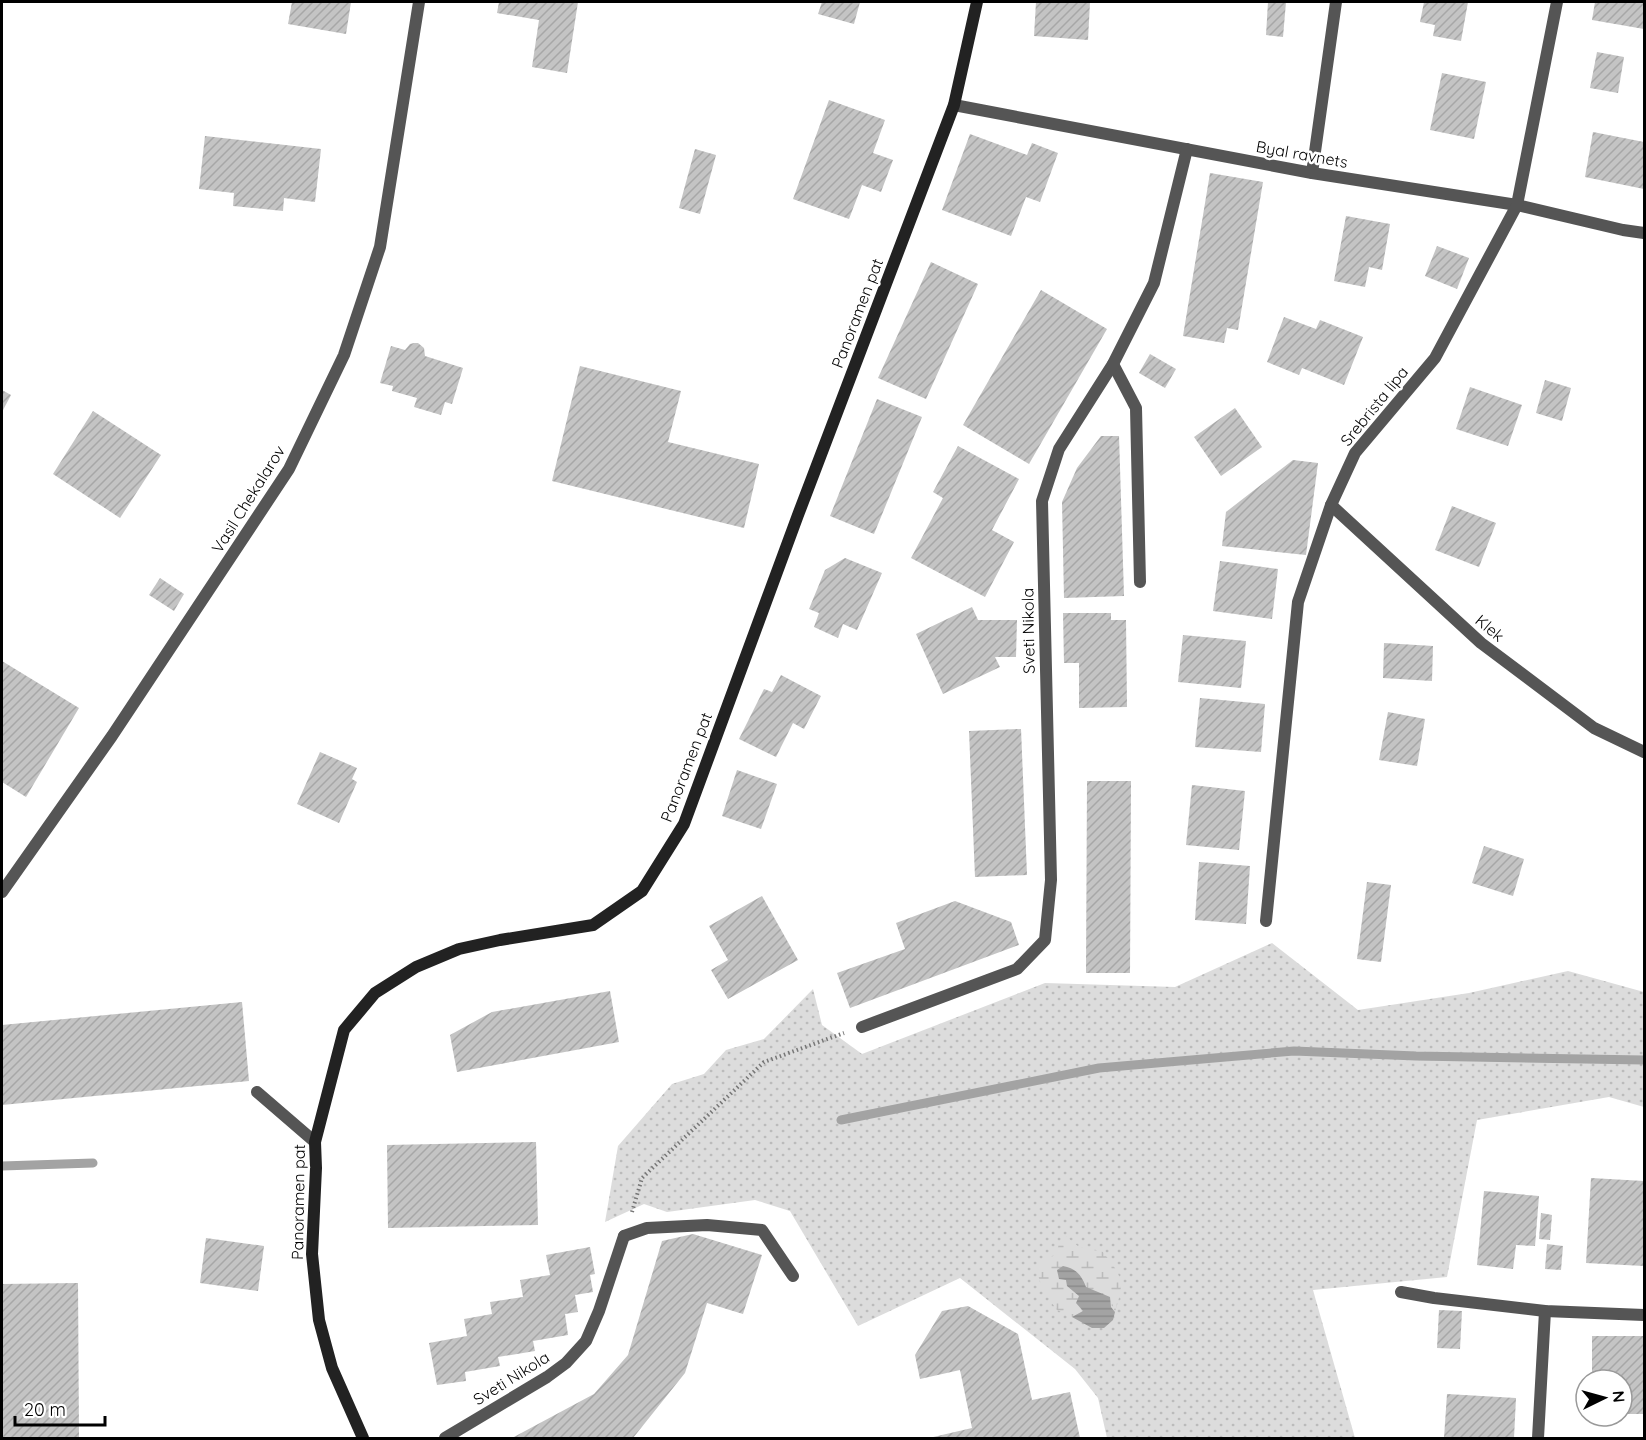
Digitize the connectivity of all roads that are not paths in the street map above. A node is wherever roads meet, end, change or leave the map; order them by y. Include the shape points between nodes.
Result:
1 (419, 2) edge
2 (977, 2) edge
3 (1336, 2) edge
4 (1557, 2) edge
5 (954, 105) junction
6 (1187, 149) junction
7 (1312, 173) junction
8 (1517, 205) junction
9 (1644, 234) edge
10 (1113, 364) junction
11 (1331, 506) junction
12 (1140, 582) dead end
13 (1644, 752) edge
14 (2, 892) edge
15 (1266, 921) dead end
16 (862, 1027) road end
17 (257, 1092) dead end
18 (315, 1142) junction
19 (793, 1276) dead end
20 (1401, 1292) dead end
21 (1545, 1311) junction
22 (1644, 1315) edge
23 (363, 1438) edge
24 (445, 1438) edge
25 (1538, 1438) edge

1 - 14 street, Vasil Chekalarov via 380,247 344,355 289,469
2 - 5 main road, Panoramen pat
3 - 7 street
4 - 8 street, Srebrista lipa
5 - 6 street, Byal ravnets
5 - 18 main road, Panoramen pat via 684,824 642,891 593,925 459,949 416,967 375,993 344,1030
6 - 7 street, Byal ravnets
6 - 10 street, Sveti Nikola via 1154,283
7 - 8 street, Byal ravnets
8 - 9 street, Byal ravnets
8 - 11 street, Srebrista lipa via 1435,358 1355,453
10 - 12 street via 1136,408
10 - 16 street, Sveti Nikola via 1059,449 1042,501 1051,880 1045,940 1017,969
11 - 13 street, Klek via 1480,643 1594,728
11 - 15 street, Srebrista lipa via 1298,602
17 - 18 street
18 - 23 main road, Panoramen pat via 312,1254 319,1320 332,1368
19 - 24 street, Sveti Nikola via 762,1230 707,1225 647,1228 624,1236 586,1341 567,1363
20 - 21 street
21 - 22 street
21 - 25 street

